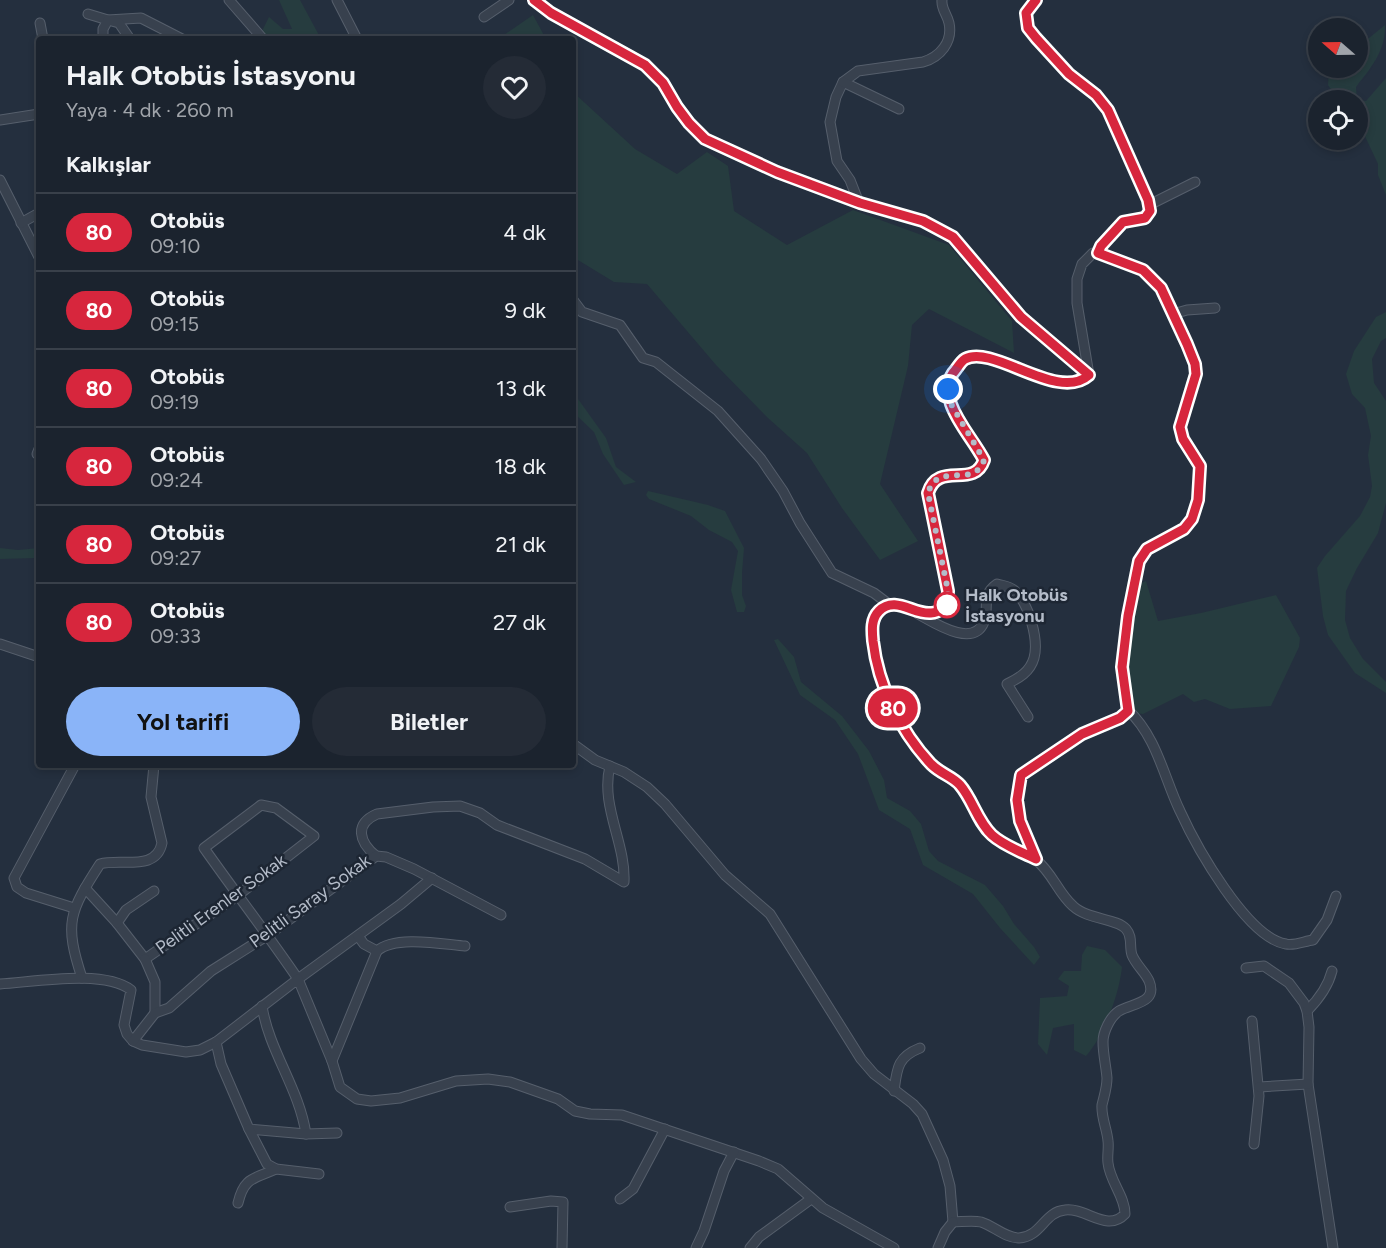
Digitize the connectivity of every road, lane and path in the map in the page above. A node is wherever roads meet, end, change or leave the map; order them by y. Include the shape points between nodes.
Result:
1 (228, 0) edge
2 (337, 0) edge
3 (509, 0) edge
4 (942, 0) edge
5 (1036, 0) edge
6 (537, 1) edge
7 (88, 14) dead end
8 (483, 17) dead end
9 (108, 20) junction
10 (40, 23) dead end
11 (43, 36) edge
12 (103, 36) edge
13 (128, 36) edge
14 (176, 36) edge
15 (259, 36) edge
16 (355, 36) edge
17 (843, 82) junction
18 (899, 109) dead end
19 (36, 114) edge
20 (0, 120) edge
21 (0, 180) edge
22 (1195, 182) dead end
23 (860, 203) junction
24 (1149, 205) junction
25 (36, 215) edge
26 (21, 223) junction
27 (36, 251) edge
28 (1098, 253) junction
29 (576, 304) edge
30 (1215, 308) dead end
31 (1173, 314) junction
32 (1089, 375) junction
33 (890, 605) junction
34 (903, 605) junction
35 (0, 644) edge
36 (36, 656) edge
37 (1128, 711) junction
38 (1028, 717) dead end
39 (576, 746) edge
40 (610, 766) junction
41 (73, 768) edge
42 (154, 768) edge
43 (376, 856) junction
44 (1036, 859) junction
45 (432, 878) junction
46 (85, 888) junction
47 (154, 891) dead end
48 (237, 896) junction
49 (1336, 896) dead end
50 (74, 908) junction
51 (501, 915) dead end
52 (117, 923) junction
53 (268, 935) junction
54 (358, 936) junction
55 (465, 945) dead end
56 (377, 951) junction
57 (145, 959) junction
58 (1246, 968) dead end
59 (1332, 971) dead end
60 (82, 978) junction
61 (298, 979) junction
62 (0, 984) edge
63 (262, 1006) junction
64 (1307, 1011) junction
65 (155, 1014) junction
66 (1252, 1021) dead end
67 (133, 1041) junction
68 (216, 1042) junction
69 (920, 1048) dead end
70 (332, 1061) junction
71 (1308, 1084) junction
72 (1258, 1087) junction
73 (894, 1091) junction
74 (249, 1129) junction
75 (665, 1129) junction
76 (337, 1133) dead end
77 (306, 1134) junction
78 (1254, 1144) dead end
79 (734, 1152) junction
80 (276, 1169) junction
81 (320, 1174) dead end
82 (620, 1198) dead end
83 (811, 1199) junction
84 (238, 1203) dead end
85 (510, 1207) dead end
86 (953, 1222) junction
87 (562, 1248) edge
88 (696, 1248) edge
89 (750, 1248) edge
90 (894, 1248) edge
91 (938, 1248) edge
92 (1332, 1248) edge

1 - 15 street
2 - 16 street
3 - 8 street
4 - 17 street via 949,22 943,51 923,62 858,71
5 - 24 street via 1026,13 1028,28 1108,110
6 - 23 street via 551,13 645,65 705,139 777,172
7 - 9 street
9 - 12 street
9 - 13 street via 119,23
9 - 14 street via 141,18
10 - 11 street
17 - 18 street
17 - 23 street via 830,122 837,161
19 - 20 street
21 - 26 street
22 - 24 street
23 - 32 street via 923,221 953,237 1021,317
24 - 28 street via 1145,218 1123,222
25 - 26 street
26 - 27 street
28 - 31 street via 1143,270 1161,288
28 - 32 street via 1082,264 1077,279
29 - 33 street via 582,312 620,325 643,358 656,362 718,411 761,459 832,573
30 - 31 street
31 - 37 street via 1195,364 1196,374 1180,427 1200,466 1198,500 1184,529 1147,549 1139,561 1122,667
32 - 34 street via 1082,381 1068,383 977,356 964,360 950,377 951,404 984,460 975,473 945,475 935,480 928,493 948,591 947,605 931,614
33 - 34 street
33 - 44 street via 880,609 872,631 885,694 918,748 942,774 961,786 991,835
34 - 38 street via 945,629 965,634 984,623 987,594 992,588 997,584 1016,592 1031,618 1034,658 1026,673 1007,684
35 - 36 street
37 - 44 street via 1082,734 1021,775 1017,800 1020,821
37 - 49 street via 1146,731 1179,811 1217,878 1255,924 1272,939 1288,945 1313,940 1327,920
39 - 40 street
40 - 43 street, Pelitli Saray Sokak via 606,782 624,882 585,859 497,825 460,806 370,817 362,829 362,841
40 - 73 street via 646,787 665,804 725,875 770,914 861,1059
41 - 50 street via 14,878 16,887 26,893
42 - 46 street via 151,797 162,843 157,856 149,861 100,864
43 - 45 street
43 - 53 street, Pelitli Saray Sokak
44 - 86 street via 1083,914 1125,928 1131,938 1131,953 1151,989 1146,1001 1118,1012 1105,1030 1103,1041 1107,1079 1102,1107 1108,1139 1107,1162 1125,1204 1125,1214 1115,1221 1105,1221 1066,1209 1053,1212 1028,1237 1016,1238 980,1222
45 - 51 street
45 - 54 street
46 - 50 street
46 - 52 street, Pelitli Erenler Sokak
47 - 52 street via 126,910
48 - 48 street, Pelitli Erenler Sokak via 314,836 276,808 261,805 204,848
48 - 53 street
48 - 57 street, Pelitli Erenler Sokak
50 - 60 street via 71,938
52 - 57 street, Pelitli Erenler Sokak
53 - 61 street
53 - 65 street, Pelitli Saray Sokak via 218,966 169,1008
54 - 56 street
54 - 61 street
55 - 56 street via 410,942 388,944
56 - 70 street
57 - 65 street via 155,982
58 - 64 street via 1264,966 1289,983
59 - 64 street via 1322,994
60 - 62 street
60 - 67 street via 114,981 131,990 124,1025
61 - 63 street
61 - 70 street
63 - 68 street
63 - 77 street
64 - 71 street
65 - 67 street, Pelitli Saray Sokak
66 - 72 street
67 - 68 street via 186,1052
68 - 74 street via 221,1064
69 - 73 street via 902,1059
70 - 75 street via 340,1087 357,1099 400,1098 456,1082 488,1079 510,1082 558,1099 575,1111 622,1115
71 - 72 street
71 - 92 street
72 - 78 street
73 - 86 street via 913,1104 929,1126 944,1160
74 - 77 street
74 - 80 street via 267,1164
75 - 79 street
75 - 82 street via 633,1189
76 - 77 street
79 - 83 street via 778,1169
79 - 88 street
80 - 81 street
80 - 84 street via 245,1183
83 - 89 street
83 - 90 street
85 - 87 street via 551,1200 563,1202
86 - 91 street

